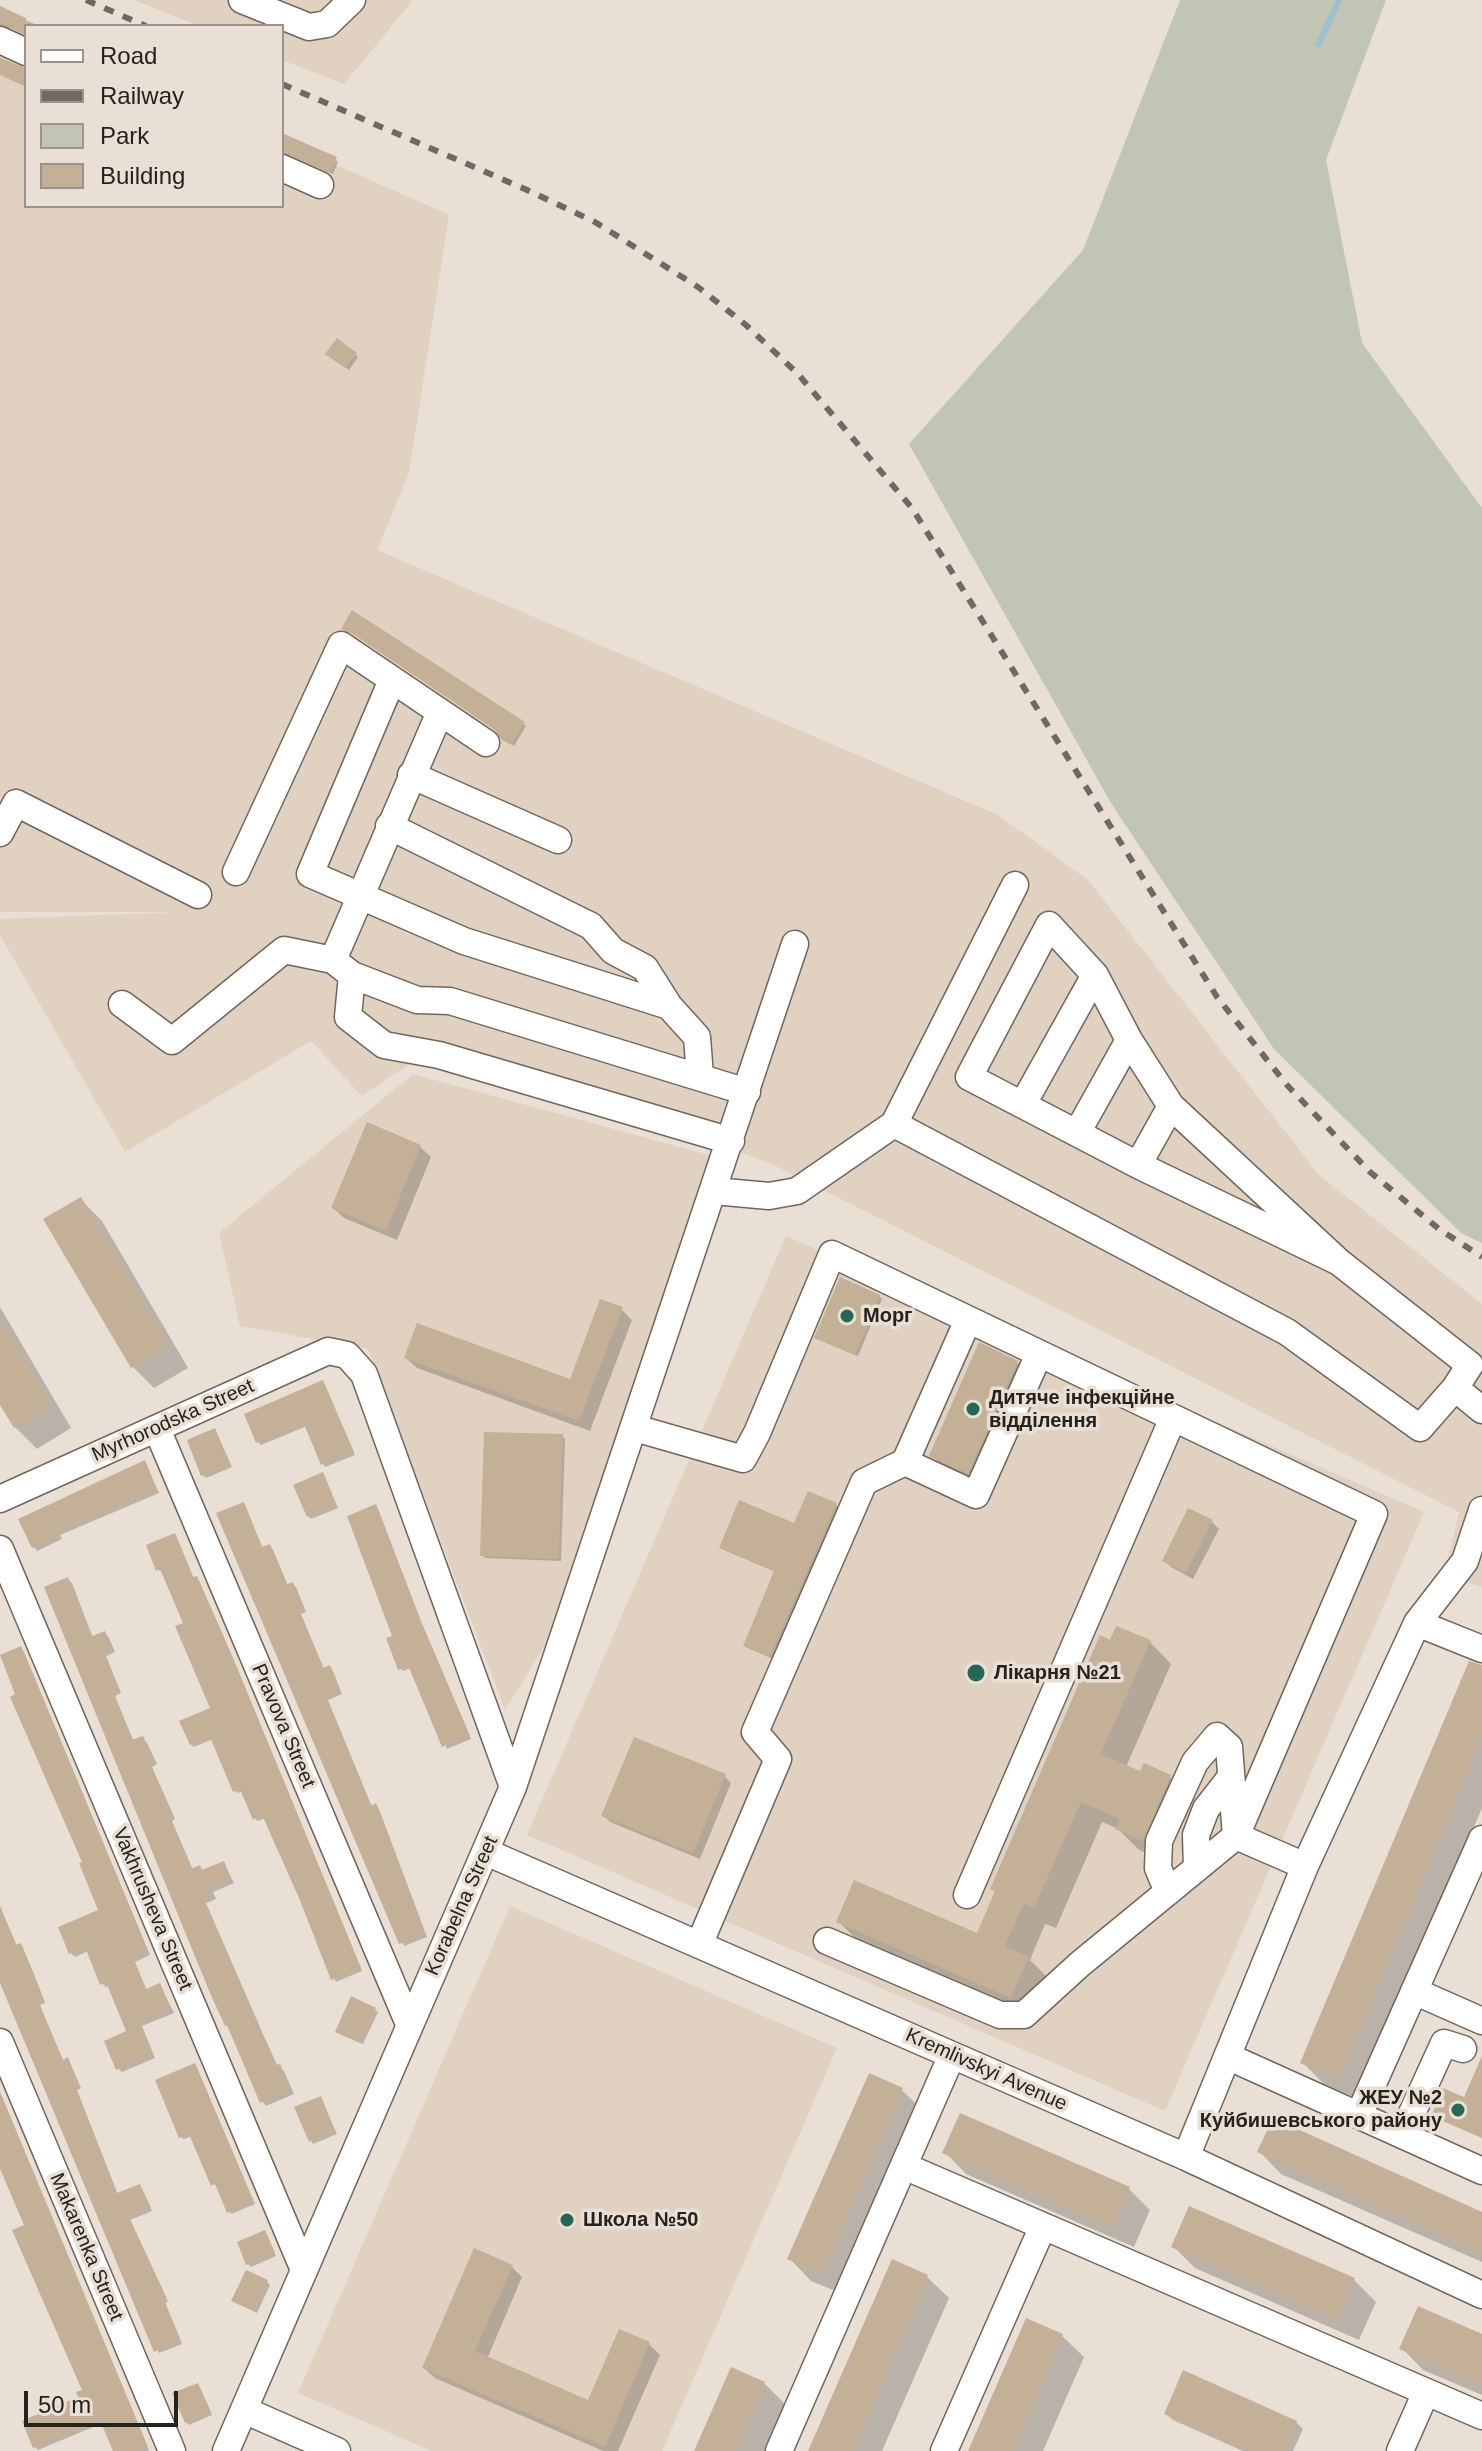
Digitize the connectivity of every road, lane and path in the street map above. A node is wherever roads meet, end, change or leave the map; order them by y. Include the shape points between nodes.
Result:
1 (352, 0) edge
2 (257, 3) edge
3 (0, 40) edge
4 (24, 51) edge
5 (284, 169) edge
6 (320, 185) dead end
7 (392, 680) junction
8 (440, 712) junction
9 (486, 743) dead end
10 (411, 775) junction
11 (389, 826) junction
12 (0, 833) edge
13 (558, 840) dead end
14 (236, 872) dead end
15 (1015, 885) dead end
16 (198, 895) dead end
17 (360, 895) junction
18 (795, 944) dead end
19 (343, 967) junction
20 (1095, 975) junction
21 (122, 1004) dead end
22 (669, 1006) junction
23 (1129, 1040) junction
24 (700, 1076) junction
25 (747, 1092) junction
26 (1023, 1104) junction
27 (1171, 1106) junction
28 (894, 1124) junction
29 (1077, 1133) junction
30 (731, 1141) junction
31 (1138, 1165) junction
32 (714, 1191) junction
33 (1339, 1262) junction
34 (968, 1320) junction
35 (1039, 1354) junction
36 (1455, 1388) junction
37 (1482, 1410) edge
38 (1173, 1418) junction
39 (635, 1428) junction
40 (157, 1429) junction
41 (905, 1462) junction
42 (0, 1499) edge
43 (1482, 1510) edge
44 (0, 1549) edge
45 (1417, 1623) junction
46 (1482, 1649) edge
47 (1231, 1777) junction
48 (513, 1787) junction
49 (1236, 1836) junction
50 (1482, 1839) edge
51 (486, 1852) junction
52 (1305, 1866) junction
53 (1197, 1868) junction
54 (1168, 1892) junction
55 (967, 1895) dead end
56 (827, 1941) dead end
57 (699, 1945) junction
58 (1414, 1991) junction
59 (1482, 2021) edge
60 (409, 2024) junction
61 (0, 2042) edge
62 (1463, 2049) dead end
63 (952, 2055) junction
64 (1229, 2057) junction
65 (1359, 2115) junction
66 (1402, 2135) junction
67 (1186, 2157) junction
68 (904, 2166) junction
69 (1482, 2171) edge
70 (1043, 2226) junction
71 (304, 2270) junction
72 (1482, 2295) edge
73 (1426, 2392) junction
74 (244, 2410) junction
75 (1482, 2416) edge
76 (172, 2451) edge
77 (226, 2451) edge
78 (337, 2451) edge
79 (779, 2451) edge
80 (944, 2451) edge
81 (1400, 2451) edge

1 - 2 street via 327,24 309,27
3 - 4 street
5 - 6 street
7 - 8 street
7 - 14 street via 341,645
7 - 17 street via 310,874
8 - 9 street
8 - 10 street
10 - 11 street
10 - 13 street
11 - 17 street
11 - 22 street via 591,926 613,951 645,968
12 - 16 street via 16,803
15 - 28 street
17 - 19 street
17 - 22 street via 464,941
18 - 25 street, Korabelna Street
19 - 21 street via 284,950 172,1041
19 - 24 street via 417,1000 450,1001
19 - 30 street via 348,1017 384,1045 439,1055
20 - 23 street
20 - 26 street
20 - 26 street via 1049,925 969,1077
22 - 24 street via 697,1037
23 - 27 street
23 - 29 street
24 - 25 street
25 - 30 street, Korabelna Street
26 - 29 street
27 - 31 street
27 - 33 street
28 - 32 street via 797,1191 769,1196
28 - 36 street via 1287,1332 1420,1428
29 - 31 street
30 - 32 street, Korabelna Street
31 - 33 street
32 - 39 street, Korabelna Street
33 - 36 street via 1470,1365
34 - 35 street
34 - 39 street via 832,1254 743,1459
34 - 41 street
35 - 38 street
35 - 41 street via 976,1495
36 - 37 street
38 - 49 street via 1374,1514
38 - 55 street
39 - 48 street, Korabelna Street
40 - 42 street, Myrhorodska Street
40 - 48 street, Myrhorodska Street via 328,1351 347,1355 364,1374
40 - 60 street, Pravova Street
41 - 57 street via 864,1482 755,1732 778,1759
43 - 45 street via 1465,1561
44 - 71 street, Vakhrusheva Street
45 - 46 street
45 - 52 street
47 - 49 street
47 - 53 street via 1206,1809 1196,1835
47 - 54 street via 1229,1747 1217,1736 1195,1762 1159,1841 1158,1868
48 - 51 street, Korabelna Street
49 - 52 street
49 - 53 street
50 - 58 street
51 - 57 street, Kremlivskyi Avenue
51 - 60 street, Korabelna Street
52 - 64 street
53 - 54 street
54 - 56 street via 1024,2015 1000,2015
57 - 63 street, Kremlivskyi Avenue
58 - 59 street
58 - 65 street
60 - 71 street, Korabelna Street
61 - 76 street, Makarenka Street
62 - 66 street via 1444,2043
63 - 67 street, Kremlivskyi Avenue
63 - 68 street
64 - 65 street
64 - 67 street
65 - 66 street
66 - 69 street
67 - 72 street, Kremlivskyi Avenue
68 - 70 street
68 - 79 street
70 - 73 street
70 - 80 street
71 - 74 street, Korabelna Street
73 - 75 street
73 - 81 street
74 - 77 street, Korabelna Street
74 - 78 street

